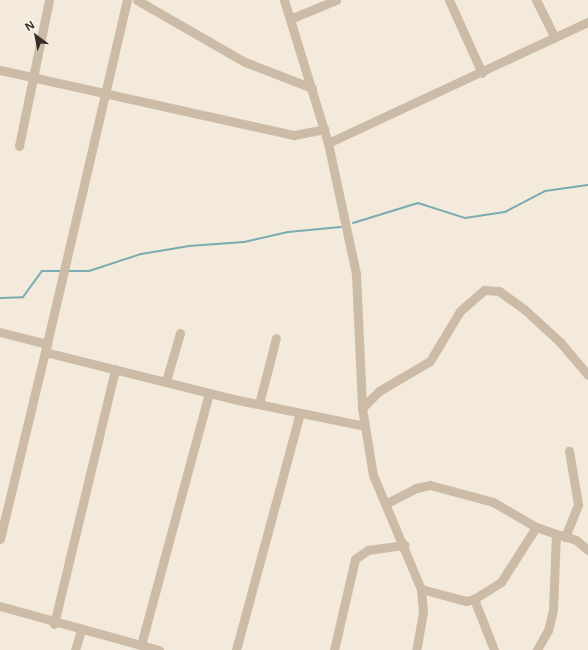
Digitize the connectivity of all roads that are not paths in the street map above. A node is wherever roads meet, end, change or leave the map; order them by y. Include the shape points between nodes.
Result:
1 (50, 0) edge
2 (127, 0) edge
3 (138, 0) edge
4 (284, 0) edge
5 (336, 0) edge
6 (449, 0) edge
7 (536, 0) edge
8 (290, 19) junction
9 (588, 22) edge
10 (555, 38) junction
11 (0, 70) edge
12 (482, 73) junction
13 (35, 77) junction
14 (312, 88) junction
15 (106, 93) junction
16 (324, 129) junction
17 (328, 144) junction
18 (19, 146) dead end
19 (0, 332) edge
20 (180, 333) dead end
21 (276, 338) dead end
22 (46, 348) junction
23 (115, 369) junction
24 (588, 375) edge
25 (166, 381) junction
26 (209, 393) junction
27 (259, 404) junction
28 (362, 408) junction
29 (300, 413) junction
30 (364, 426) junction
31 (569, 451) dead end
32 (387, 503) junction
33 (3, 511) edge
34 (536, 527) junction
35 (561, 535) junction
36 (0, 539) edge
37 (405, 545) junction
38 (588, 550) edge
39 (421, 589) junction
40 (474, 599) junction
41 (0, 606) edge
42 (54, 624) junction
43 (81, 630) junction
44 (141, 645) junction
45 (75, 650) edge
46 (158, 650) edge
47 (236, 650) edge
48 (334, 650) edge
49 (416, 650) edge
50 (494, 650) edge
51 (537, 650) edge

1 - 13 street
2 - 15 street
3 - 14 street via 244,62
4 - 8 street
5 - 8 street
6 - 12 street
7 - 10 street
8 - 14 street
9 - 10 street
10 - 12 street
11 - 13 street
12 - 17 street
13 - 15 street
13 - 18 street
14 - 16 street
15 - 16 street via 294,135
15 - 22 street
16 - 17 street
17 - 28 street via 356,274
19 - 22 street
20 - 25 street
21 - 27 street
22 - 23 street
22 - 33 street
23 - 25 street
23 - 42 street
24 - 28 street via 560,342 524,309 499,292 484,290 460,311 430,361 379,391
25 - 26 street
26 - 27 street
26 - 44 street
27 - 29 street
28 - 30 street
29 - 30 street
29 - 47 street
30 - 32 street via 373,475
31 - 35 street via 578,504
32 - 34 street via 416,488 430,485 493,502
32 - 37 street
33 - 36 street
34 - 35 street
34 - 40 street via 501,582
35 - 38 street
35 - 51 street via 548,630
37 - 39 street
37 - 48 street via 368,550 355,559
39 - 40 street via 466,601
39 - 49 street via 423,612
40 - 50 street
41 - 42 street
42 - 43 street
43 - 44 street
43 - 45 street
44 - 46 street

